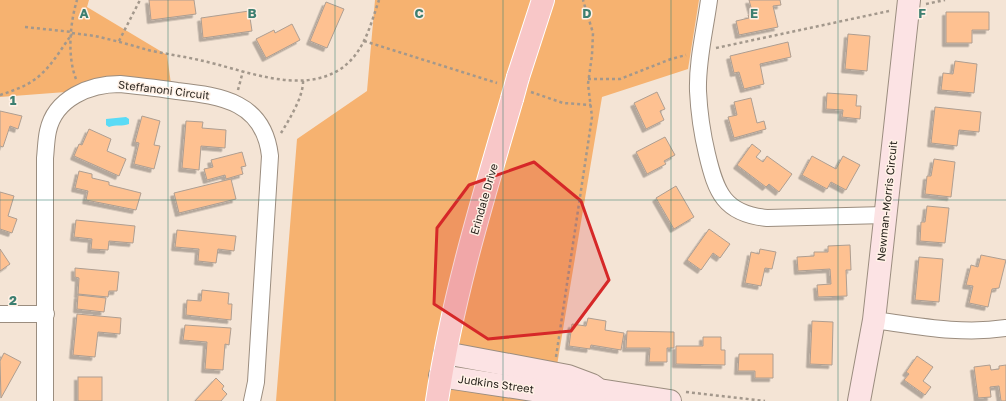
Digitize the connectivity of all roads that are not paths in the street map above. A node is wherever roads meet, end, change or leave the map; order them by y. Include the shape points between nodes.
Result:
1 (543, 0) edge
2 (709, 0) edge
3 (908, 4) edge
4 (886, 215) junction
5 (0, 314) edge
6 (46, 314) junction
7 (874, 320) junction
8 (1006, 328) edge
9 (445, 353) junction
10 (440, 376) junction
11 (599, 390) junction
12 (45, 401) edge
13 (252, 401) edge
14 (436, 401) edge
15 (670, 401) edge
16 (859, 401) edge

1 - 9 main road, Erindale Drive via 474,231
2 - 4 street via 698,90 701,123 712,175 717,189 726,201 739,211 768,218
3 - 4 street, Newman-Morris Circuit
4 - 7 street, Newman-Morris Circuit
5 - 6 street
6 - 12 street, Steffanoni Circuit
6 - 13 street, Steffanoni Circuit via 45,158 48,129 63,104 88,88 109,84 211,95 232,102 258,123 266,139 270,156 256,382
7 - 8 street via 958,331
7 - 16 street, Newman-Morris Circuit
9 - 10 main road, Erindale Drive
9 - 11 street, Judkins Street via 568,376
10 - 11 street, Judkins Street via 574,396
10 - 14 main road, Erindale Drive
11 - 15 street, Judkins Street

